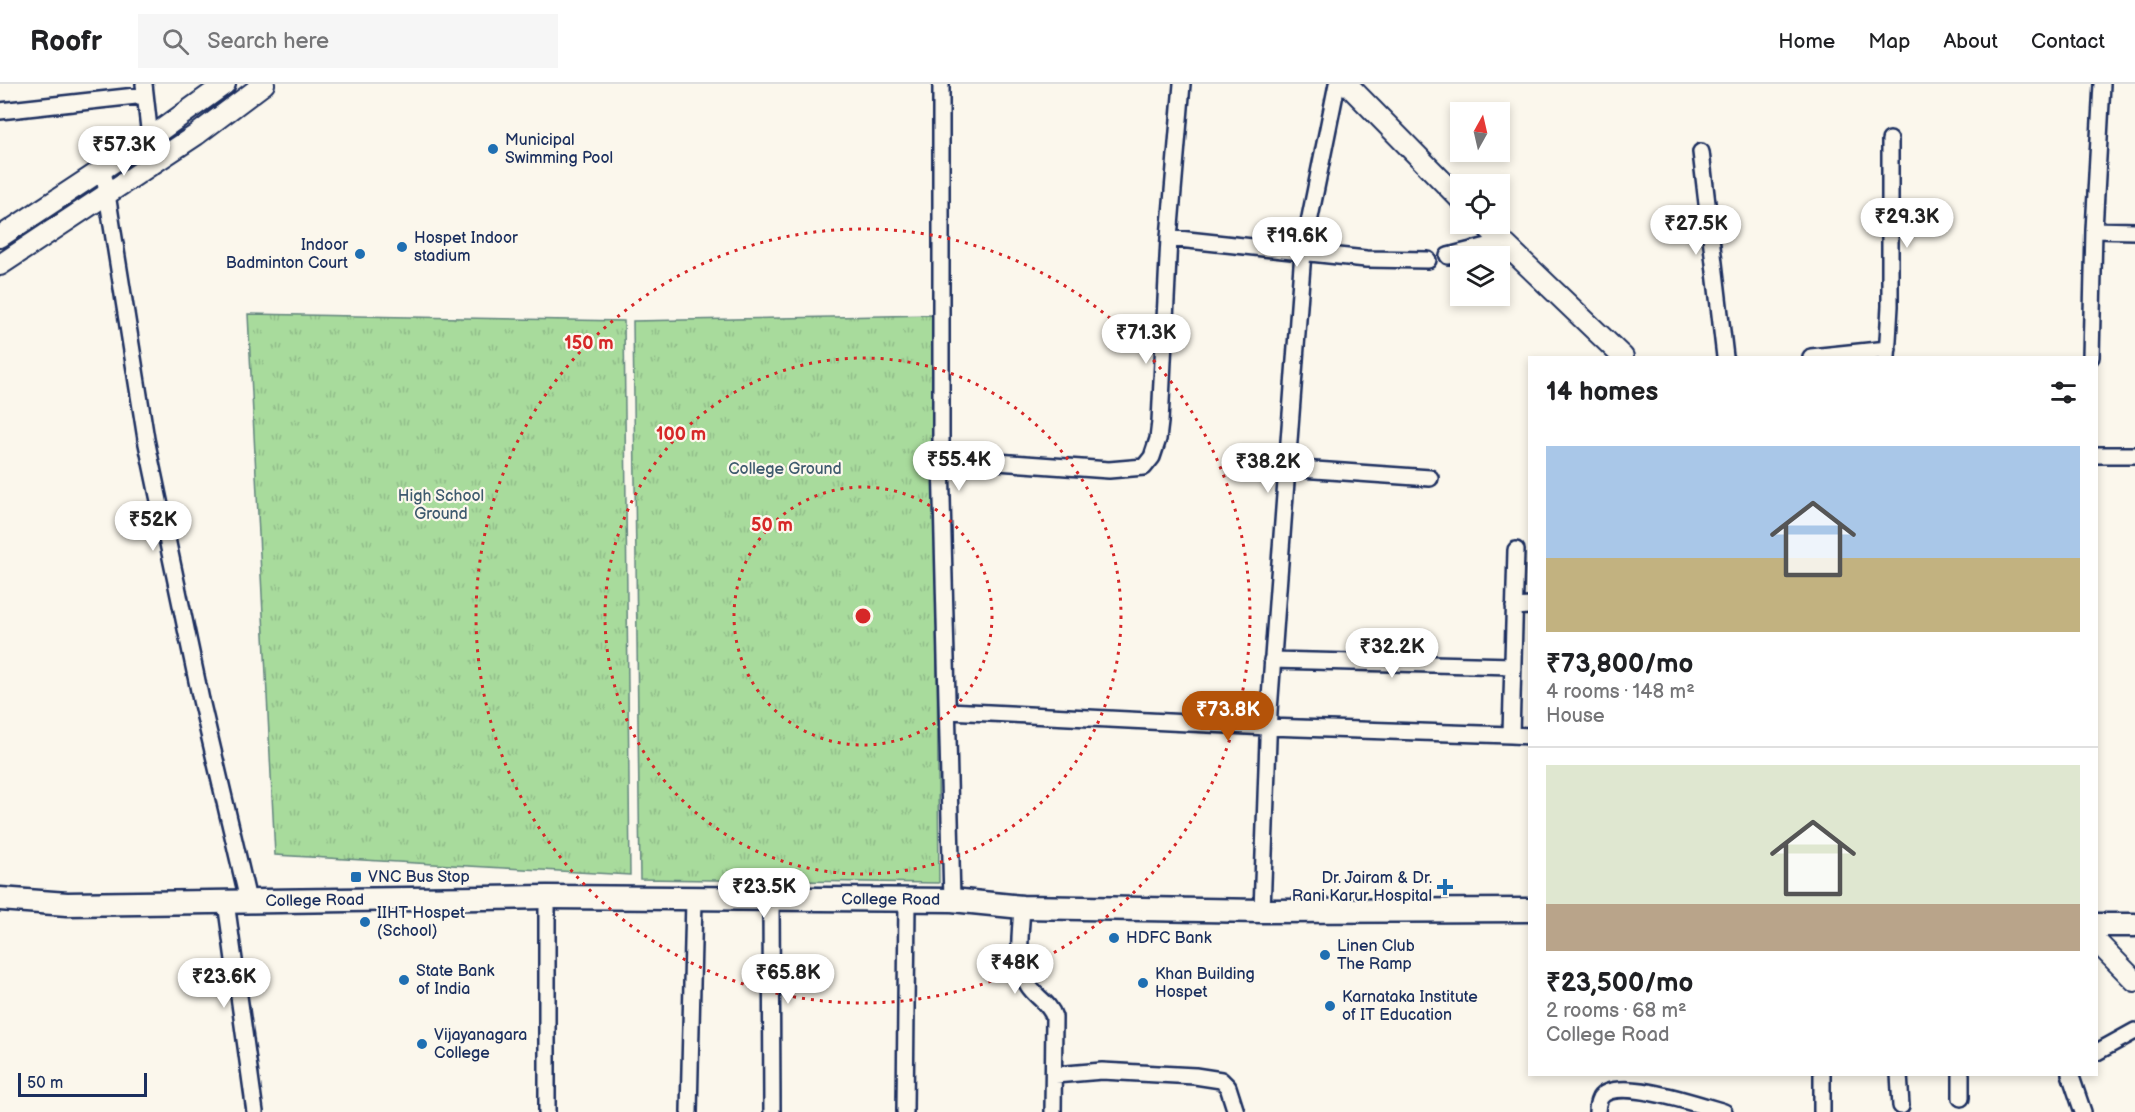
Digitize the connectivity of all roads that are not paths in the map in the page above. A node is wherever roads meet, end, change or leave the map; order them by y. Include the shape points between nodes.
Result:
1 (225, 84) edge
2 (264, 84) edge
3 (941, 84) edge
4 (1182, 84) edge
5 (1336, 84) edge
6 (1347, 84) edge
7 (2102, 84) edge
8 (145, 89) edge
9 (206, 91) edge
10 (0, 111) edge
11 (150, 138) junction
12 (1890, 140) dead end
13 (1701, 152) dead end
14 (104, 169) junction
15 (1450, 189) edge
16 (108, 194) junction
17 (2094, 230) junction
18 (2135, 231) edge
19 (1495, 234) edge
20 (0, 237) edge
21 (1169, 238) junction
22 (1503, 242) junction
23 (1303, 252) junction
24 (1448, 256) dead end
25 (1428, 261) dead end
26 (0, 265) edge
27 (1887, 353) edge
28 (1622, 356) edge
29 (1725, 356) edge
30 (1830, 356) edge
31 (2091, 356) edge
32 (2135, 454) edge
33 (2098, 455) edge
34 (942, 458) junction
35 (1286, 468) junction
36 (1430, 478) dead end
37 (1516, 550) dead end
38 (1528, 606) edge
39 (1514, 608) junction
40 (1272, 660) junction
41 (1513, 666) junction
42 (948, 711) junction
43 (1268, 727) junction
44 (1511, 735) junction
45 (1528, 736) edge
46 (547, 897) junction
47 (694, 898) junction
48 (0, 899) edge
49 (771, 899) junction
50 (952, 900) junction
51 (237, 901) junction
52 (907, 901) junction
53 (1022, 907) junction
54 (1528, 910) edge
55 (1262, 911) junction
56 (2135, 925) edge
57 (2098, 927) edge
58 (2135, 981) edge
59 (2135, 1031) edge
60 (2098, 1051) edge
61 (1055, 1075) junction
62 (1822, 1076) edge
63 (1899, 1076) edge
64 (1961, 1076) edge
65 (2071, 1076) edge
66 (1961, 1098) dead end
67 (1901, 1106) dead end
68 (255, 1112) edge
69 (547, 1112) edge
70 (689, 1112) edge
71 (772, 1112) edge
72 (905, 1112) edge
73 (1053, 1112) edge
74 (1236, 1112) edge
75 (1597, 1112) edge
76 (1724, 1112) edge
77 (1822, 1112) edge
78 (2083, 1112) edge

1 - 9 street
2 - 16 street
3 - 34 street
4 - 21 street
5 - 23 street
6 - 15 street
7 - 17 street
8 - 10 street
8 - 11 street
9 - 11 street
11 - 14 street
12 - 27 street
13 - 29 street
14 - 16 street
14 - 20 street
16 - 26 street
16 - 51 street via 146,439 201,700
17 - 18 street
17 - 31 street
19 - 22 street
21 - 23 street
21 - 34 street via 1160,422 1152,457 1144,467 1109,470
22 - 24 street
22 - 28 street
23 - 25 street
23 - 35 street
27 - 30 street
32 - 33 street
34 - 42 street
35 - 36 street
35 - 40 street
37 - 39 street
38 - 39 street
39 - 41 street
40 - 41 street
40 - 43 street
41 - 44 street
42 - 43 street
42 - 50 street
43 - 44 street
43 - 55 street
44 - 45 street
46 - 47 main road, College Road
46 - 51 main road, College Road
46 - 69 street
47 - 49 main road, College Road
47 - 70 street
48 - 51 main road, College Road via 67,904
49 - 52 main road, College Road
49 - 71 street
50 - 52 main road, College Road
50 - 53 main road, College Road
51 - 68 street
52 - 72 street
53 - 55 main road, College Road
53 - 61 street via 1022,969 1030,988 1046,1001 1054,1017
54 - 55 main road, College Road
56 - 57 main road
57 - 58 street
59 - 60 street
61 - 73 street
61 - 74 street via 1102,1071 1221,1080 1228,1087
62 - 77 street
63 - 67 street
64 - 66 street
65 - 78 street
75 - 76 street via 1604,1094 1634,1090

